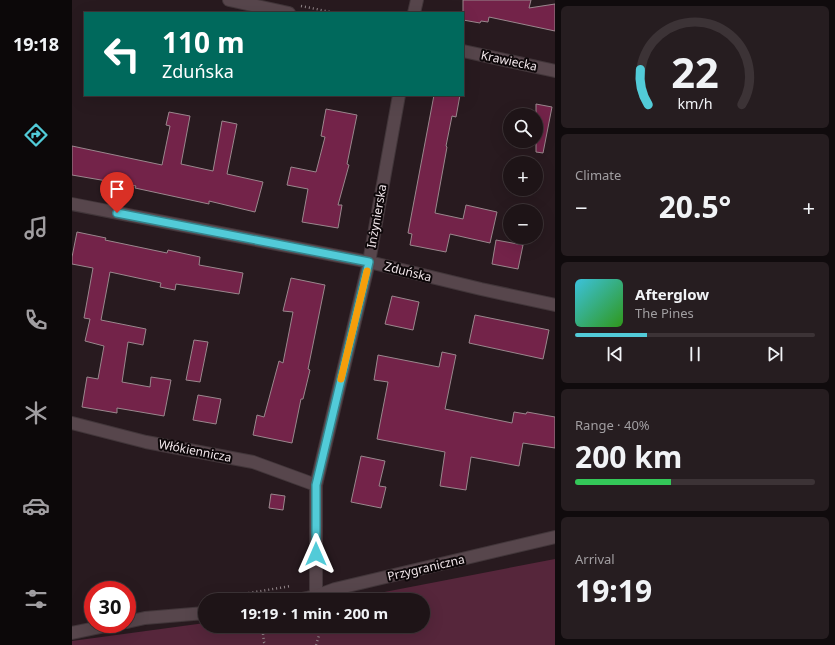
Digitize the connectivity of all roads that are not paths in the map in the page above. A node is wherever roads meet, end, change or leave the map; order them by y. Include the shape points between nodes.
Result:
1 (229, 0) edge
2 (417, 0) edge
3 (284, 12) edge
4 (414, 12) edge
5 (464, 51) edge
6 (555, 71) edge
7 (399, 96) edge
8 (72, 204) edge
9 (369, 262) junction
10 (555, 304) edge
11 (72, 423) edge
12 (316, 485) junction
13 (555, 537) edge
14 (316, 593) edge
15 (324, 593) edge
16 (198, 614) edge
17 (136, 620) edge
18 (84, 630) edge
19 (72, 633) edge

1 - 3 street
2 - 4 street
5 - 6 street, Krawiecka
7 - 9 street, Inżynierska
8 - 9 street, Zduńska
9 - 10 street, Zduńska
9 - 12 street, Inżynierska
11 - 12 street, Włókiennicza via 146,442 253,462
12 - 14 street, Inżynierska
13 - 15 street, Przygraniczna
16 - 17 street
18 - 19 street

